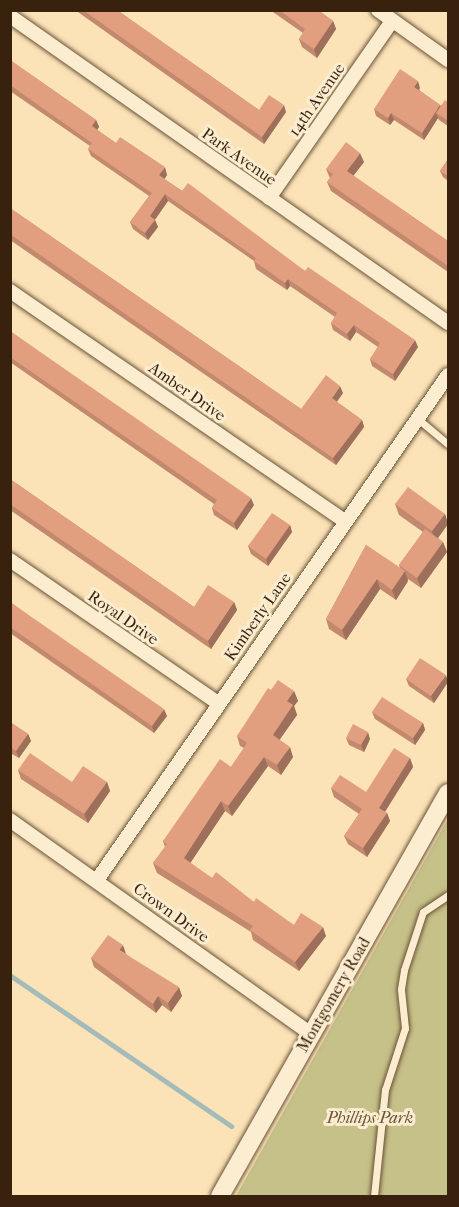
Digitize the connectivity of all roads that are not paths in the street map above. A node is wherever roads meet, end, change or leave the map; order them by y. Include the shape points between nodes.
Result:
1 (378, 10) edge
2 (10, 16) edge
3 (392, 21) junction
4 (448, 60) edge
5 (268, 198) junction
6 (10, 291) edge
7 (448, 323) edge
8 (448, 375) edge
9 (418, 419) junction
10 (448, 444) edge
11 (345, 521) junction
12 (10, 560) edge
13 (218, 703) junction
14 (448, 793) edge
15 (10, 820) edge
16 (97, 880) junction
17 (448, 895) edge
18 (312, 1035) junction
19 (220, 1197) edge
20 (374, 1197) edge

1 - 3 street
2 - 5 street, Park Avenue
3 - 4 street
3 - 5 street, 14th Avenue
5 - 7 street, Park Avenue
6 - 11 street, Amber Drive
8 - 9 street, Kimberly Lane
9 - 10 lane
9 - 11 street, Kimberly Lane
11 - 13 street, Kimberly Lane
12 - 13 street, Royal Drive
13 - 16 street, Kimberly Lane
14 - 18 street, Montgomery Road
15 - 16 street, Crown Drive
16 - 18 street, Crown Drive
17 - 20 lane via 423,912 404,970 401,989 405,1028 385,1090
18 - 19 street, Montgomery Road

